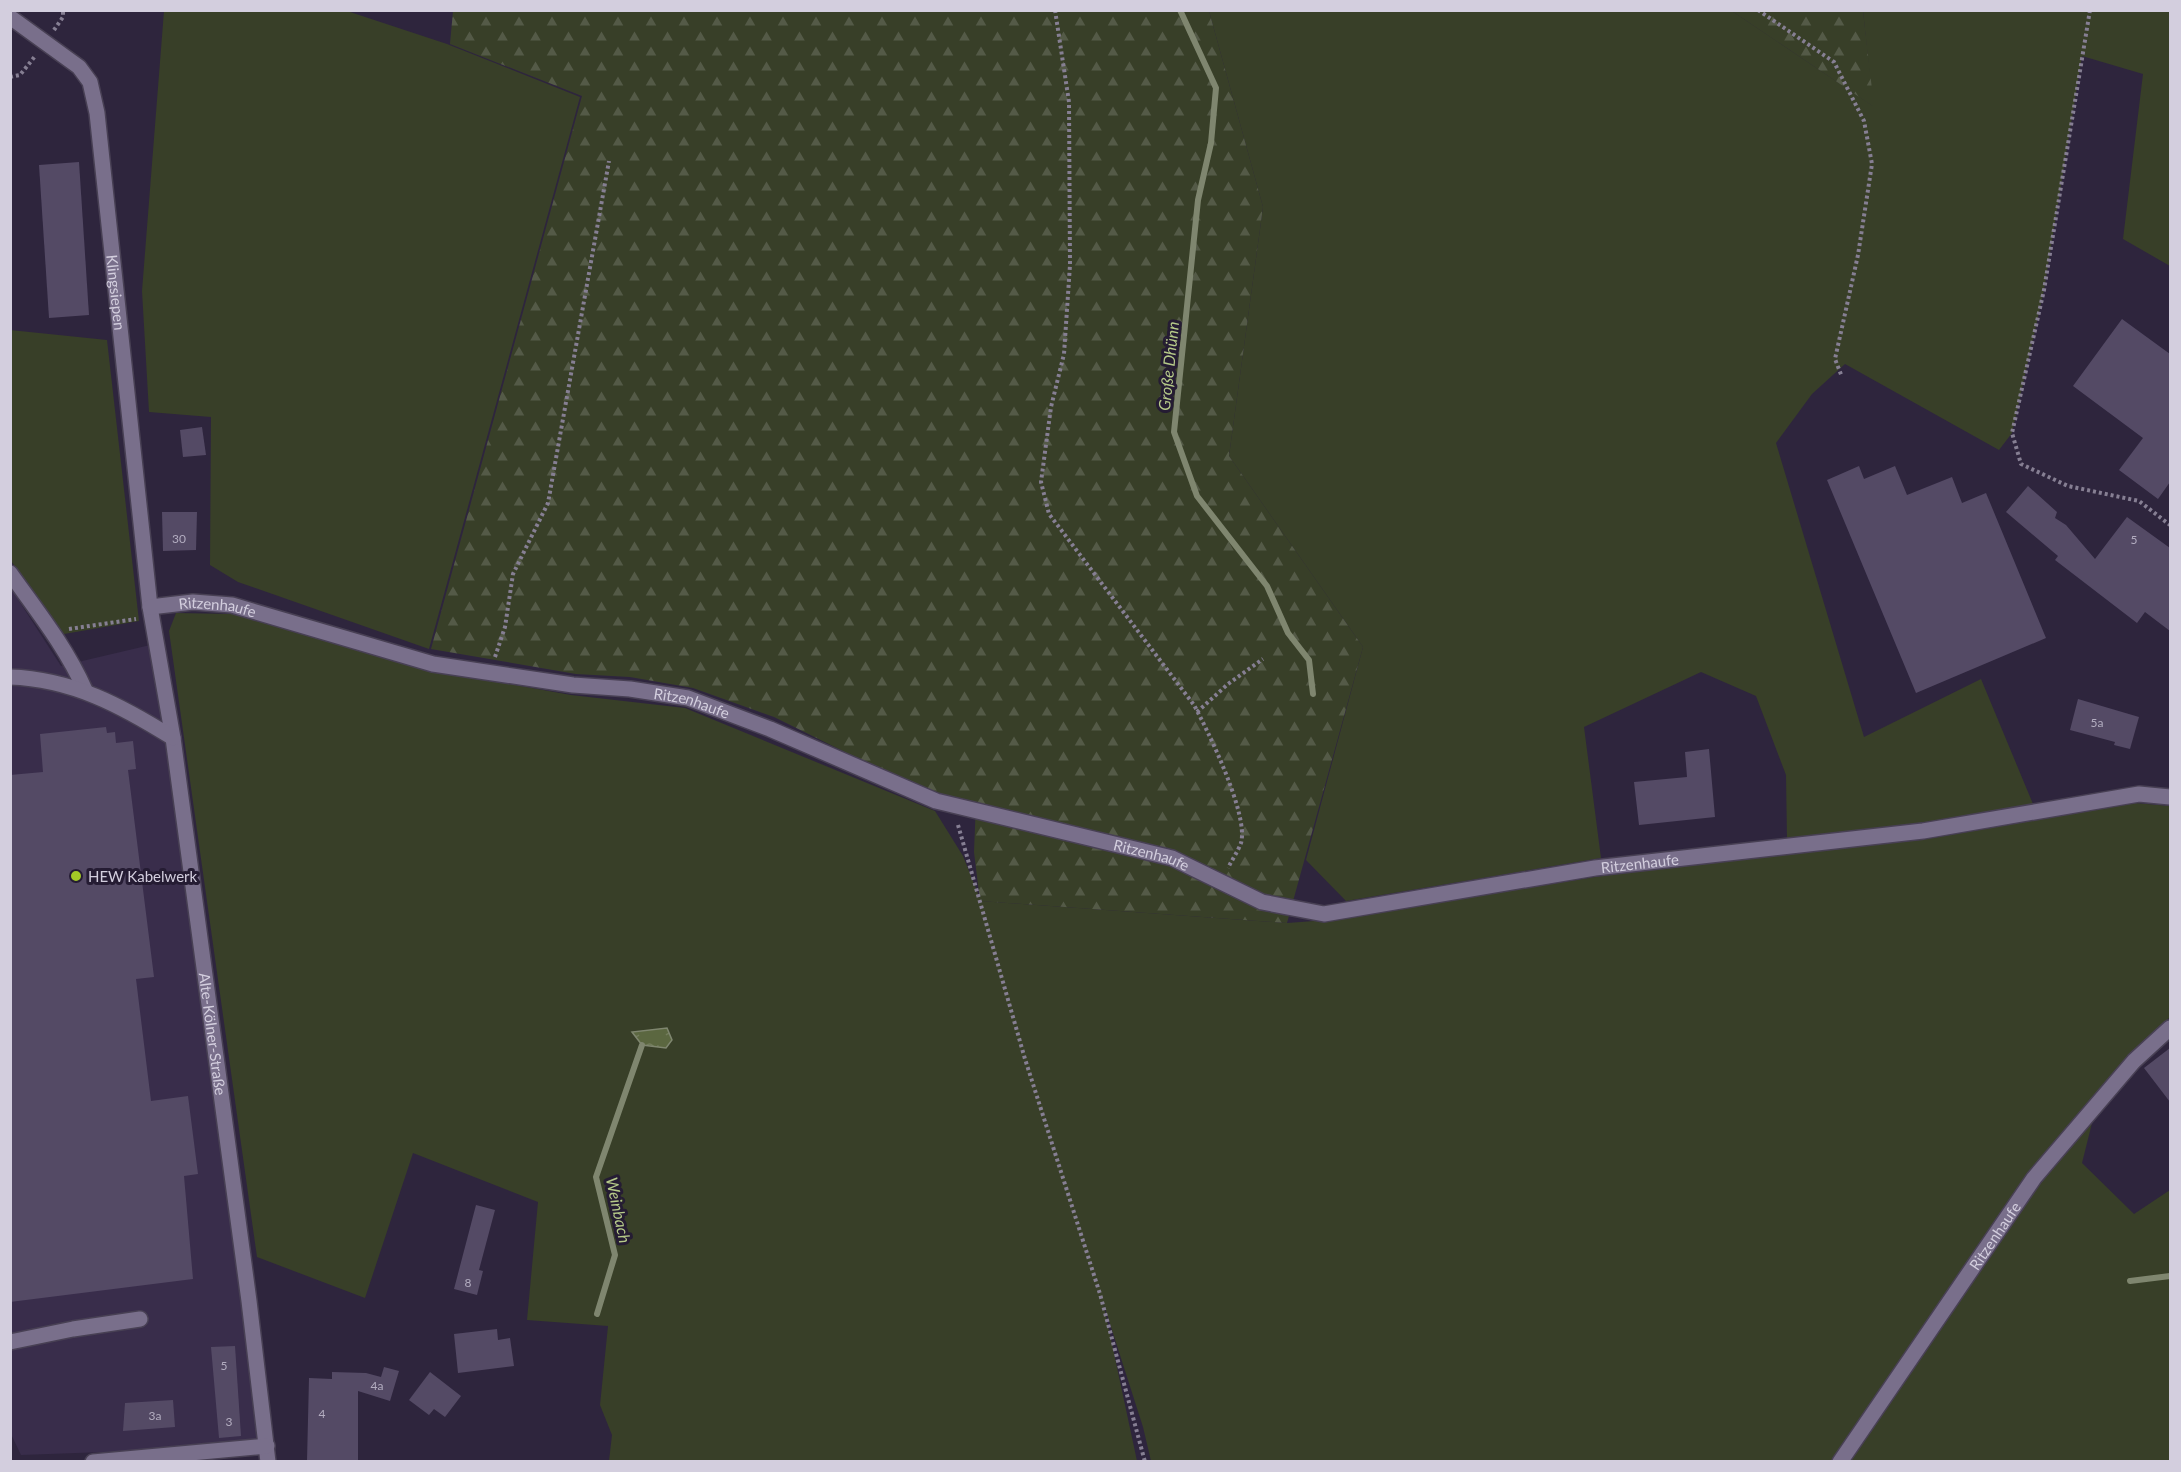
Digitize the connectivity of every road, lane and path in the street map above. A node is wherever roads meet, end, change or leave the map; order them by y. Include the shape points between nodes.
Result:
1 (1055, 10) edge
2 (1758, 10) edge
3 (2090, 10) edge
4 (10, 17) edge
5 (45, 43) junction
6 (10, 76) edge
7 (609, 161) dead end
8 (1842, 377) dead end
9 (2170, 525) edge
10 (10, 573) edge
11 (151, 612) junction
12 (50, 632) junction
13 (1263, 659) dead end
14 (490, 673) junction
15 (10, 677) edge
16 (85, 690) junction
17 (1197, 712) junction
18 (173, 738) junction
19 (2170, 797) edge
20 (956, 806) junction
21 (1220, 881) junction
22 (2170, 1028) edge
23 (140, 1319) dead end
24 (10, 1342) edge
25 (267, 1446) junction
26 (93, 1461) edge
27 (268, 1461) edge
28 (1145, 1461) edge
29 (1840, 1461) edge

1 - 17 path via 1070,102 1070,265 1064,354 1051,407 1041,482 1049,514
2 - 8 path via 1834,62 1864,121 1872,164 1858,255 1835,359
3 - 9 path via 2044,290 2012,433 2021,464 2068,486 2139,501
4 - 5 street, Klingsiepen
5 - 6 path via 20,75
5 - 11 street, Klingsiepen via 79,67 90,82 97,113
7 - 14 path via 548,503 513,573 505,627
10 - 12 street
11 - 12 path
11 - 14 street, Ritzenhaufe via 193,602 232,605 433,664
11 - 18 street, Alte-Kölner-Straße
12 - 16 street via 68,652
13 - 17 path
14 - 20 street, Ritzenhaufe via 688,698
15 - 16 street
16 - 18 street
17 - 21 path via 1211,737 1242,822 1241,843
18 - 25 street, Alte-Kölner-Straße
19 - 21 street, Ritzenhaufe via 2139,794 1923,831 1595,868 1324,914 1262,902
20 - 21 street, Ritzenhaufe via 1172,858
20 - 28 path via 1025,1059 1100,1294
22 - 29 street, Ritzenhaufe via 2134,1062 2034,1178
23 - 24 street
25 - 26 street
25 - 27 street, Alte-Kölner-Straße

